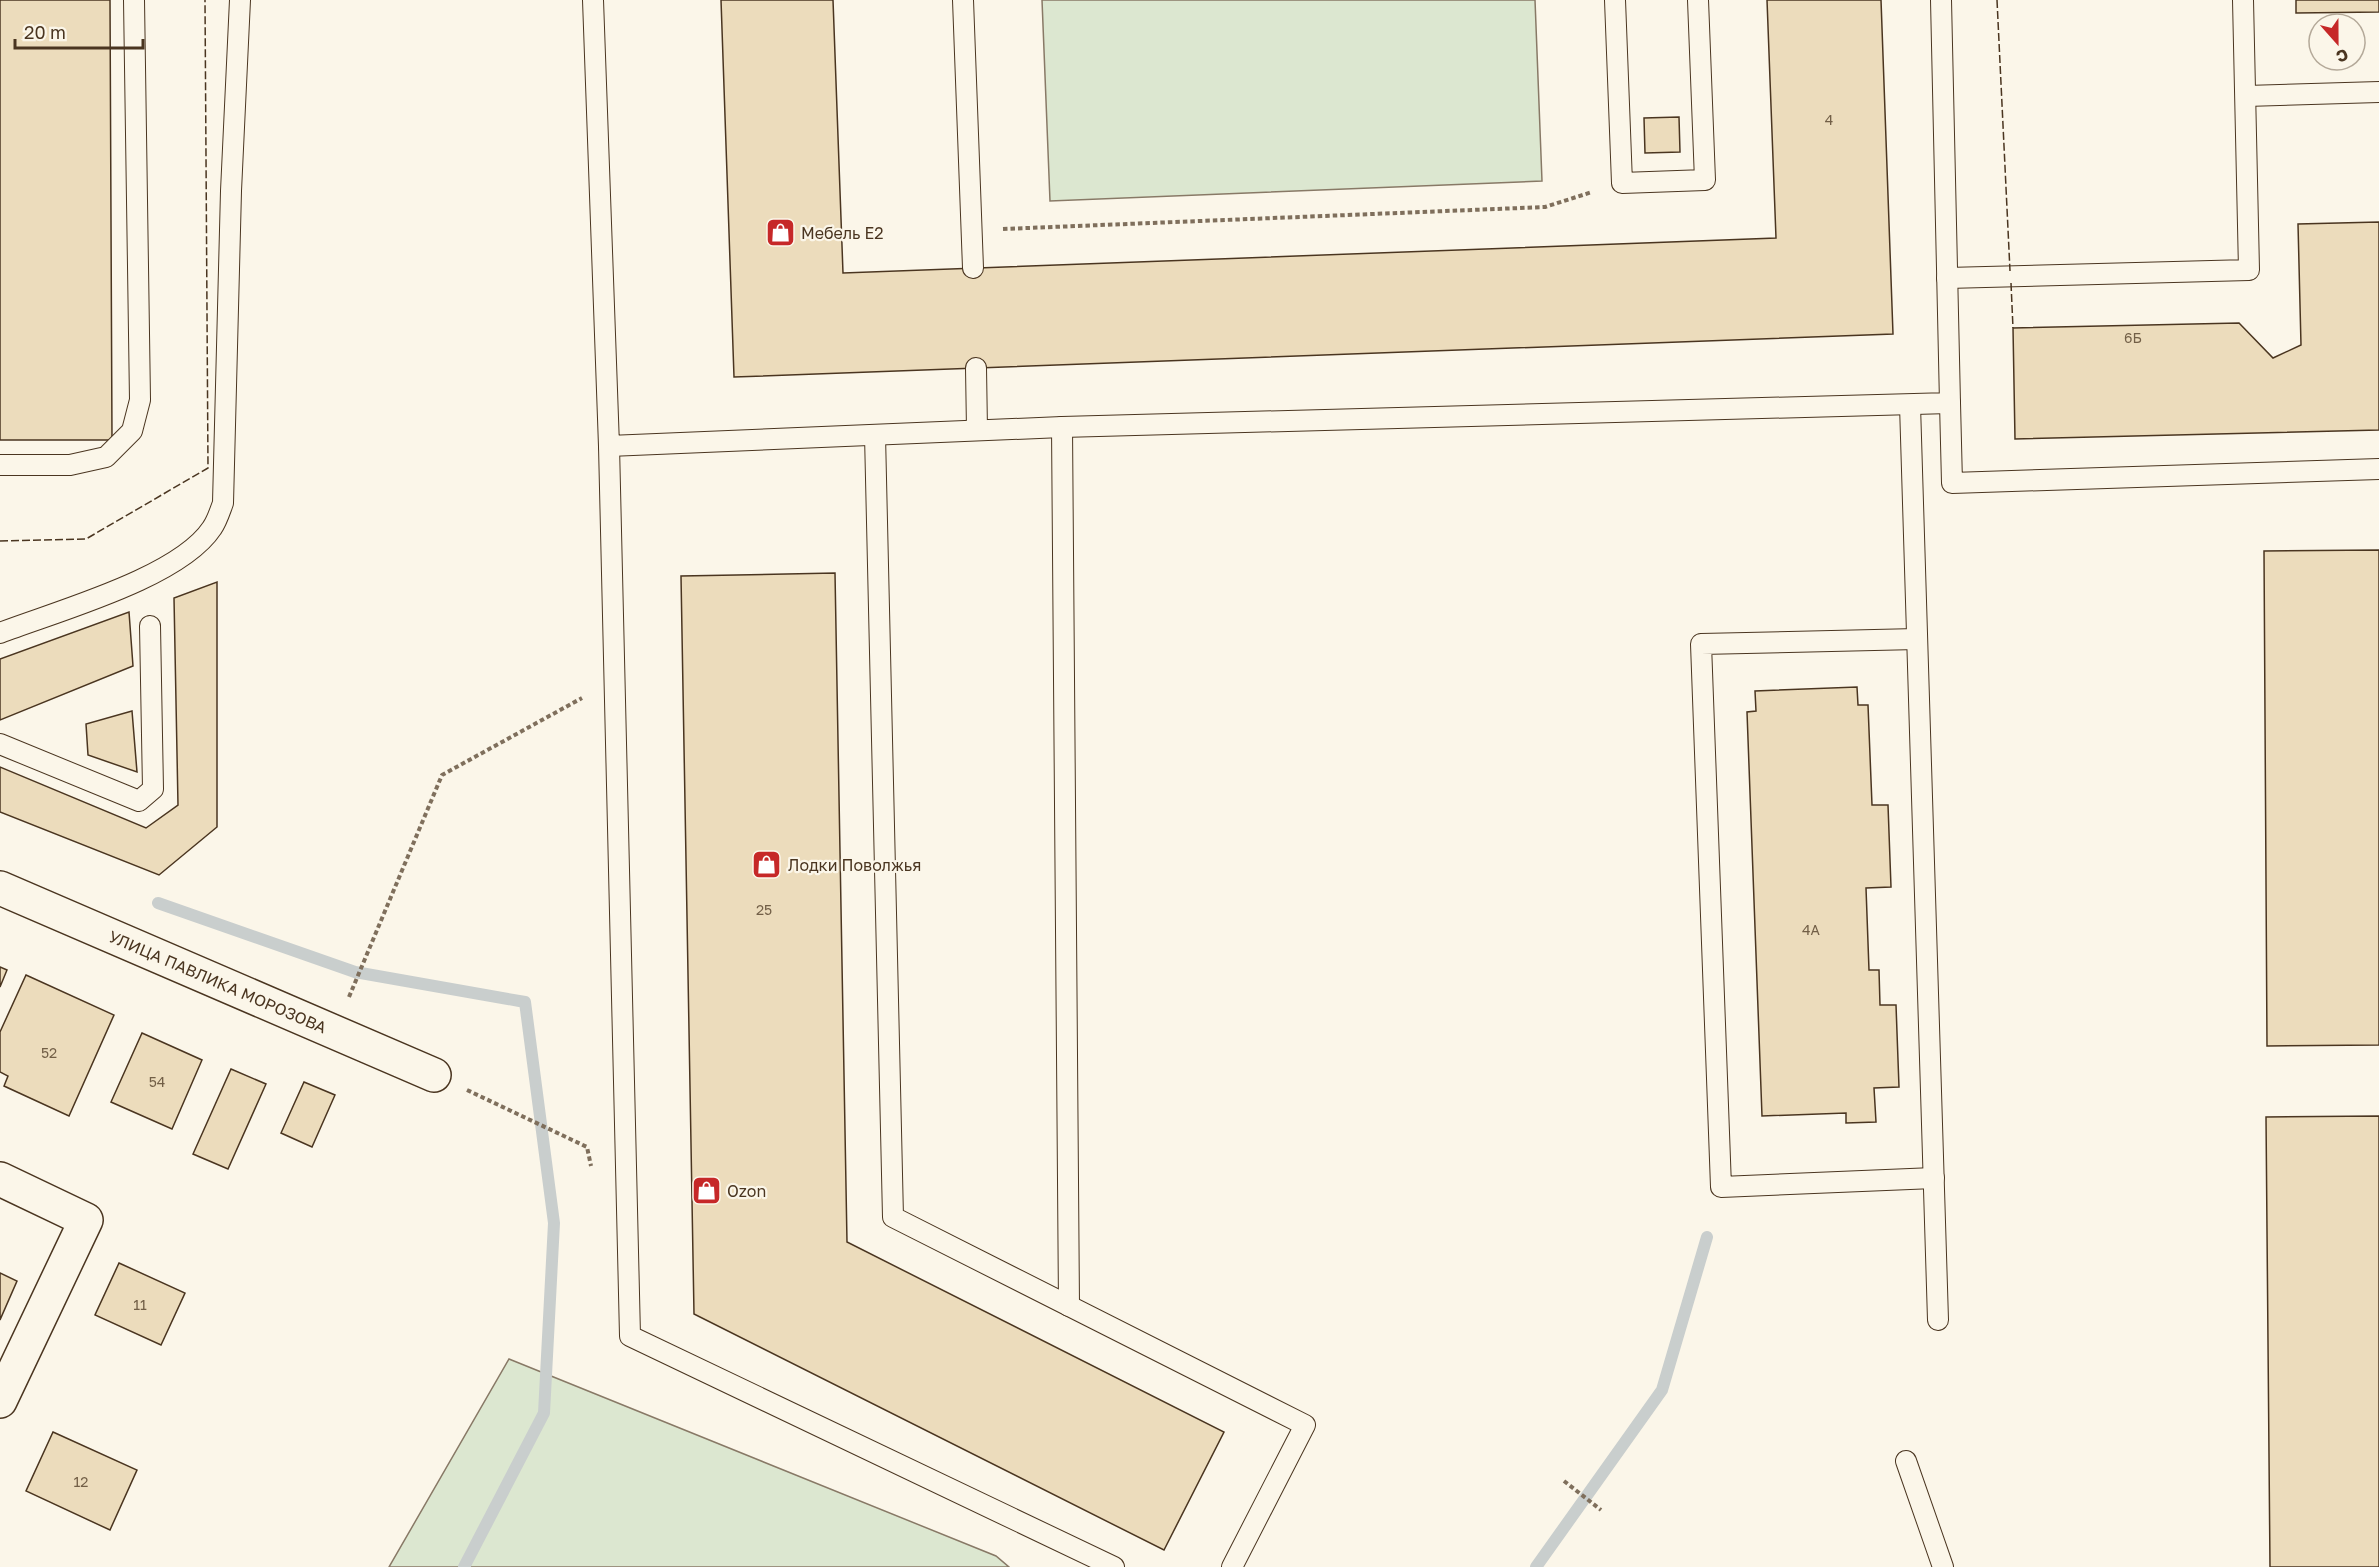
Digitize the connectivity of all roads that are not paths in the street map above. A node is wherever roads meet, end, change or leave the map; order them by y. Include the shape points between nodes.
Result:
1 (134, 0) edge
2 (240, 0) edge
3 (593, 0) edge
4 (963, 0) edge
5 (1615, 0) edge
6 (1698, 0) edge
7 (1941, 0) edge
8 (2243, 0) edge
9 (2379, 92) edge
10 (2246, 96) junction
11 (973, 268) dead end
12 (1947, 278) junction
13 (976, 368) dead end
14 (1950, 403) junction
15 (1910, 405) junction
16 (1062, 427) junction
17 (978, 430) junction
18 (875, 435) junction
19 (609, 446) junction
20 (0, 465) edge
21 (2379, 469) edge
22 (150, 626) dead end
23 (0, 633) edge
24 (1917, 639) junction
25 (0, 744) edge
26 (0, 888) edge
27 (434, 1075) road end
28 (1934, 1178) junction
29 (0, 1179) edge
30 (1069, 1306) junction
31 (1938, 1320) dead end
32 (0, 1401) edge
33 (1906, 1461) dead end
34 (1114, 1567) edge
35 (1232, 1567) edge
36 (1943, 1567) edge

1 - 20 lane via 140,400 132,431 106,457 70,465
2 - 23 lane via 223,503 212,528 196,547 168,568
3 - 19 lane
4 - 11 lane
5 - 6 lane via 1622,183 1705,180
7 - 12 lane
8 - 10 lane
9 - 10 lane
10 - 12 lane via 2249,270
12 - 14 lane
13 - 17 lane
14 - 15 lane
14 - 21 lane via 1952,483
15 - 16 lane
15 - 24 lane
16 - 17 lane
16 - 30 lane
17 - 18 lane
18 - 19 lane
18 - 30 lane via 893,1217
19 - 34 lane via 630,1336
22 - 25 lane via 153,789 139,801
24 - 28 lane
24 - 28 lane via 1701,644 1721,1187
26 - 27 street, УЛИЦА ПАВЛИКА МОРОЗОВА
28 - 31 lane
29 - 32 street via 86,1220
30 - 35 lane via 1305,1425
33 - 36 lane

